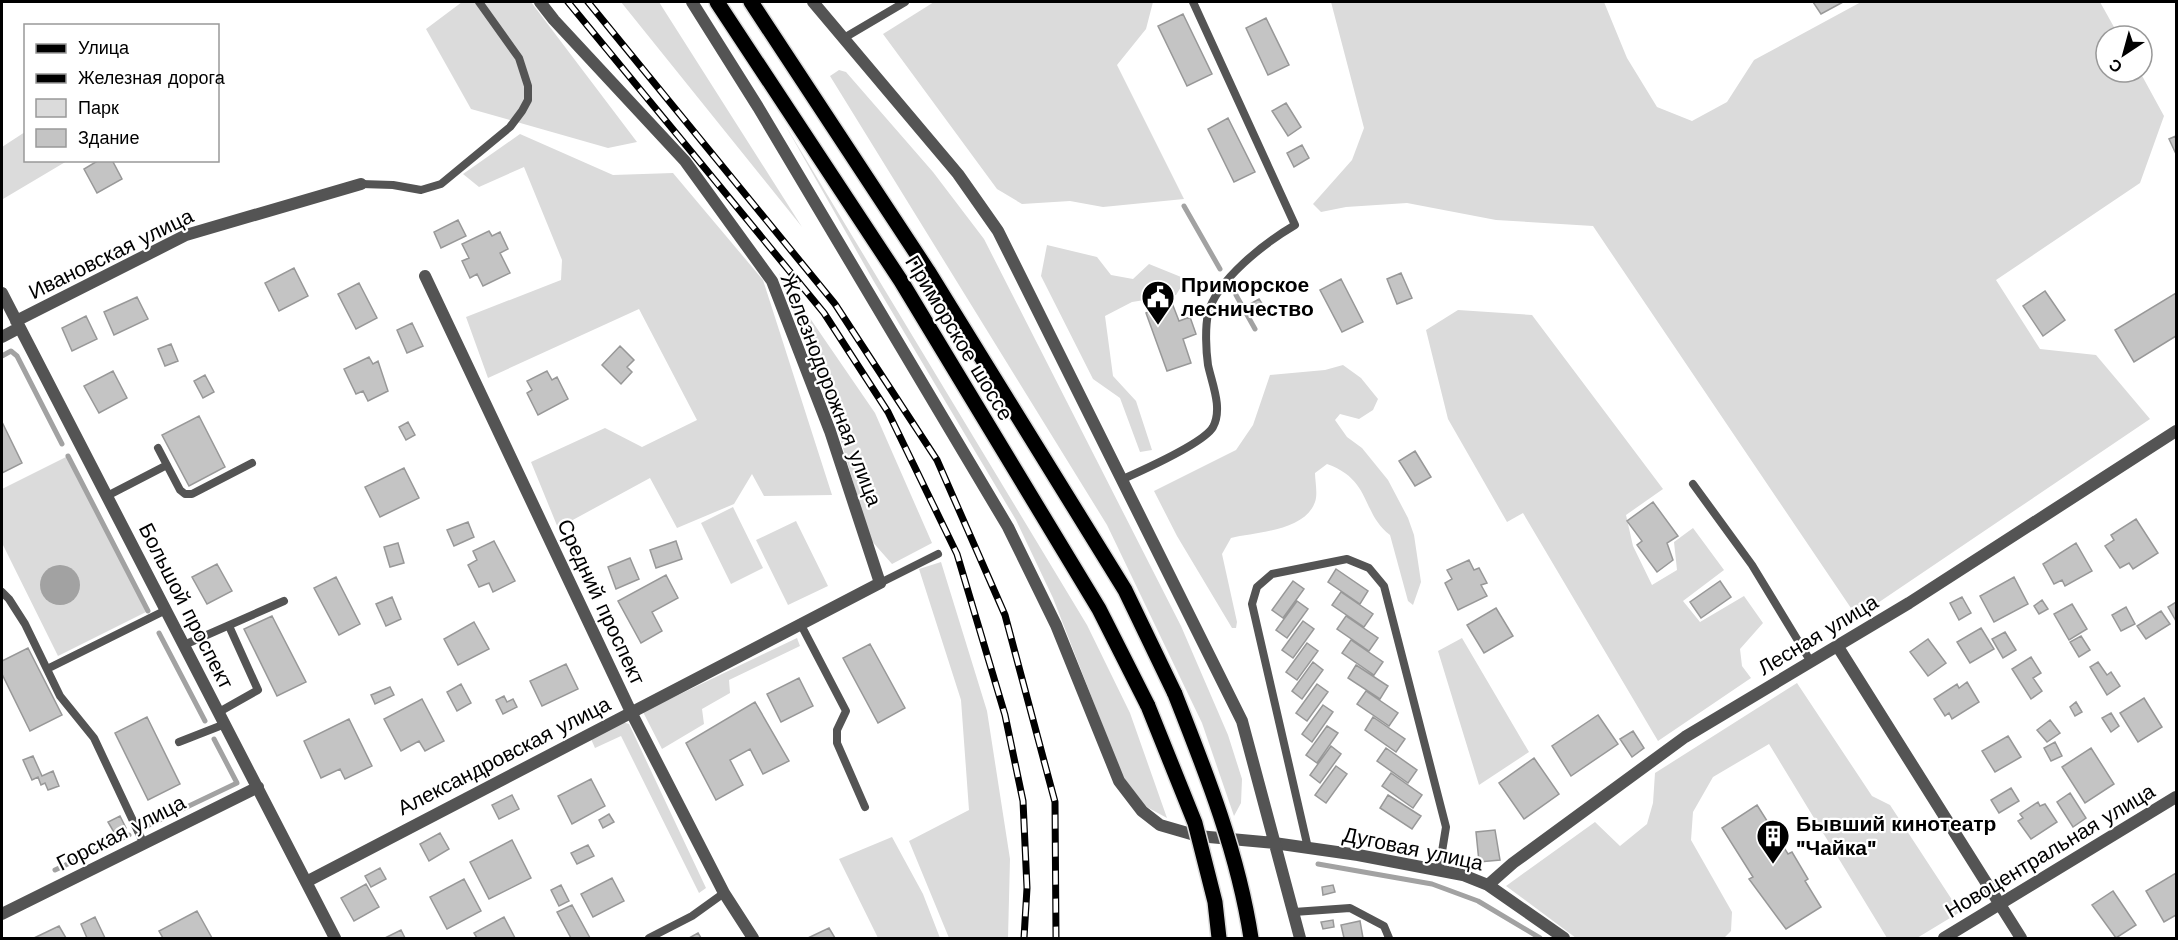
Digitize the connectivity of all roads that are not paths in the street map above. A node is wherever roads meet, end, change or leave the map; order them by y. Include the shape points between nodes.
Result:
1 (479, 2) edge
2 (540, 2) edge
3 (692, 2) edge
4 (717, 2) edge
5 (751, 2) edge
6 (813, 2) edge
7 (905, 2) edge
8 (1193, 2) edge
9 (844, 38) junction
10 (361, 184) joint
11 (425, 276) dead end
12 (2, 293) edge
13 (18, 325) junction
14 (2, 337) edge
15 (2176, 431) edge
16 (158, 448) dead end
17 (252, 462) dead end
18 (167, 465) junction
19 (1123, 479) junction
20 (1693, 484) dead end
21 (107, 496) junction
22 (938, 554) dead end
23 (880, 583) junction
24 (2, 592) edge
25 (284, 601) dead end
26 (166, 610) junction
27 (800, 623) junction
28 (229, 626) junction
29 (184, 645) junction
30 (1838, 646) junction
31 (1811, 662) junction
32 (47, 669) junction
33 (219, 711) junction
34 (631, 712) junction
35 (225, 724) junction
36 (179, 742) dead end
37 (258, 787) junction
38 (2176, 797) edge
39 (865, 807) dead end
40 (143, 842) junction
41 (1274, 843) junction
42 (1308, 848) junction
43 (1439, 870) junction
44 (306, 882) junction
45 (1488, 885) junction
46 (724, 893) junction
47 (1999, 906) junction
48 (1294, 912) junction
49 (2, 914) edge
50 (335, 939) edge
51 (649, 939) edge
52 (753, 939) edge
53 (1219, 939) edge
54 (1251, 939) edge
55 (1300, 939) edge
56 (1389, 939) edge
57 (1564, 939) edge
58 (1944, 939) edge
59 (2021, 939) edge

1 - 10 lane via 519,58 528,86 528,100 522,111 510,127 441,184 421,190
2 - 23 street, Железнодорожная улица via 685,161 771,281 830,431
3 - 41 street, Дуговая улица via 1008,526 1056,625 1119,781 1142,812 1160,825 1198,836
4 - 53 main road, Приморское шоссе, bridge via 907,292 1099,609 1148,706 1196,823 1215,902
5 - 54 main road, Приморское шоссе, bridge via 928,271 1125,590 1175,694 1220,810 1244,892
6 - 9 street
7 - 9 lane
8 - 19 lane via 1295,225 1266,242 1218,292 1207,315 1208,363 1217,412 1212,429 1167,460
9 - 19 street via 958,174 998,231
10 - 13 street, Ивановская улица via 186,235
11 - 34 street, Средний проспект
12 - 13 street, Большой проспект
13 - 14 street, Ивановская улица
13 - 21 street, Большой проспект
15 - 30 street, Лесная улица
16 - 18 lane
17 - 18 lane via 192,494 180,490
18 - 21 lane
19 - 41 street via 1242,721
20 - 31 lane via 1752,565
21 - 26 street, Большой проспект
22 - 23 lane
23 - 27 street, Александровская улица
24 - 32 lane via 25,624
25 - 28 lane
26 - 29 street, Большой проспект
26 - 32 lane
27 - 34 street, Александровская улица
27 - 39 lane via 846,711 837,730 837,743
28 - 29 lane
28 - 33 lane via 258,690
29 - 33 street, Большой проспект
30 - 31 street, Лесная улица
30 - 47 street
31 - 45 street, Лесная улица via 1685,737
32 - 40 lane via 68,707 94,738
33 - 35 street, Большой проспект
34 - 44 street, Александровская улица
34 - 46 street, Средний проспект
35 - 36 lane
35 - 37 street, Большой проспект
37 - 40 street, Горская улица
37 - 44 street, Большой проспект
38 - 47 street, Новоцентральная улица
40 - 49 street, Горская улица
41 - 42 street, Дуговая улица
41 - 48 street
42 - 43 street, Дуговая улица
42 - 43 lane via 1252,604 1257,587 1272,574 1347,559 1369,568 1384,586 1446,827
43 - 45 street, Дуговая улица
44 - 50 street, Большой проспект
45 - 57 street, Дуговая улица
46 - 51 lane
46 - 52 street, Средний проспект
47 - 58 street, Новоцентральная улица
47 - 59 street
48 - 55 street
48 - 56 lane via 1350,908 1384,926

